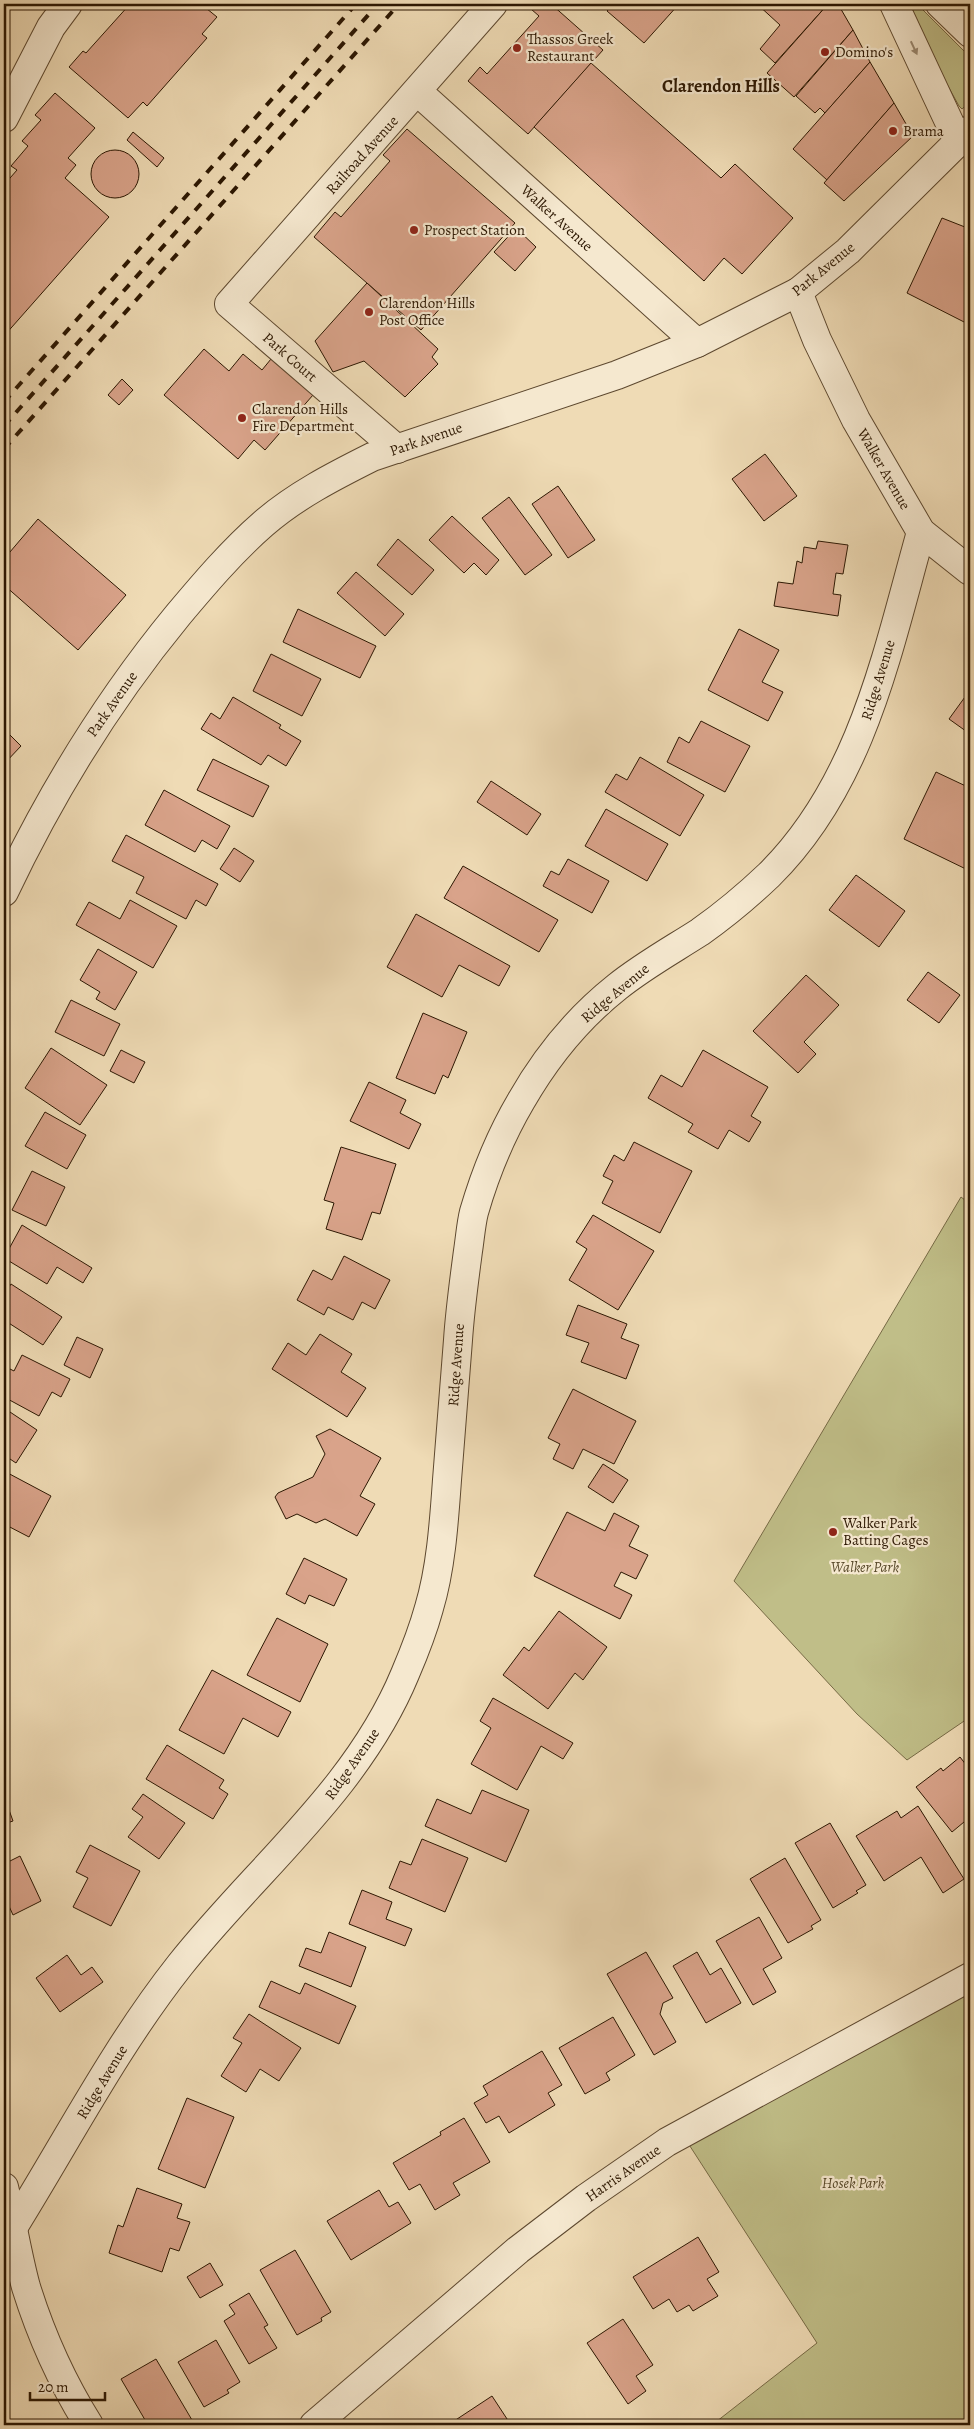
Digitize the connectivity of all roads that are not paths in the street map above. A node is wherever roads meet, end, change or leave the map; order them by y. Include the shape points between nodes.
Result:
1 (68, 4) edge
2 (494, 4) edge
3 (894, 4) edge
4 (940, 4) edge
5 (970, 33) edge
6 (418, 92) junction
7 (4, 118) edge
8 (964, 136) edge
9 (798, 292) junction
10 (229, 304) joint
11 (697, 343) junction
12 (397, 449) junction
13 (920, 532) junction
14 (970, 571) edge
15 (4, 892) edge
16 (970, 1977) edge
17 (4, 2186) edge
18 (14, 2226) junction
19 (89, 2425) edge
20 (314, 2425) edge

1 - 7 street via 51,27
2 - 6 street, Railroad Avenue
3 -> 8 street
4 - 5 street
6 - 10 street, Railroad Avenue
6 - 11 street, Walker Avenue
8 - 9 street, Park Avenue via 848,250
9 - 11 street, Park Avenue
9 - 13 street, Walker Avenue via 817,340 856,420
10 - 12 street, Park Court
11 - 12 street, Park Avenue via 617,374
12 - 15 street, Park Avenue via 372,457 288,505 263,524 194,596 141,661 73,761 28,840
13 - 14 street, Walker Avenue
13 - 18 street, Ridge Avenue via 873,702 857,744 834,789 804,835 772,872 735,905 643,968 590,1011 541,1069 493,1158 472,1225 460,1313 444,1513 430,1605 393,1701 366,1748 324,1805 217,1922 127,2038
16 - 20 street, Harris Avenue via 667,2142 518,2250
17 - 18 street
18 - 19 street via 26,2285 44,2340

